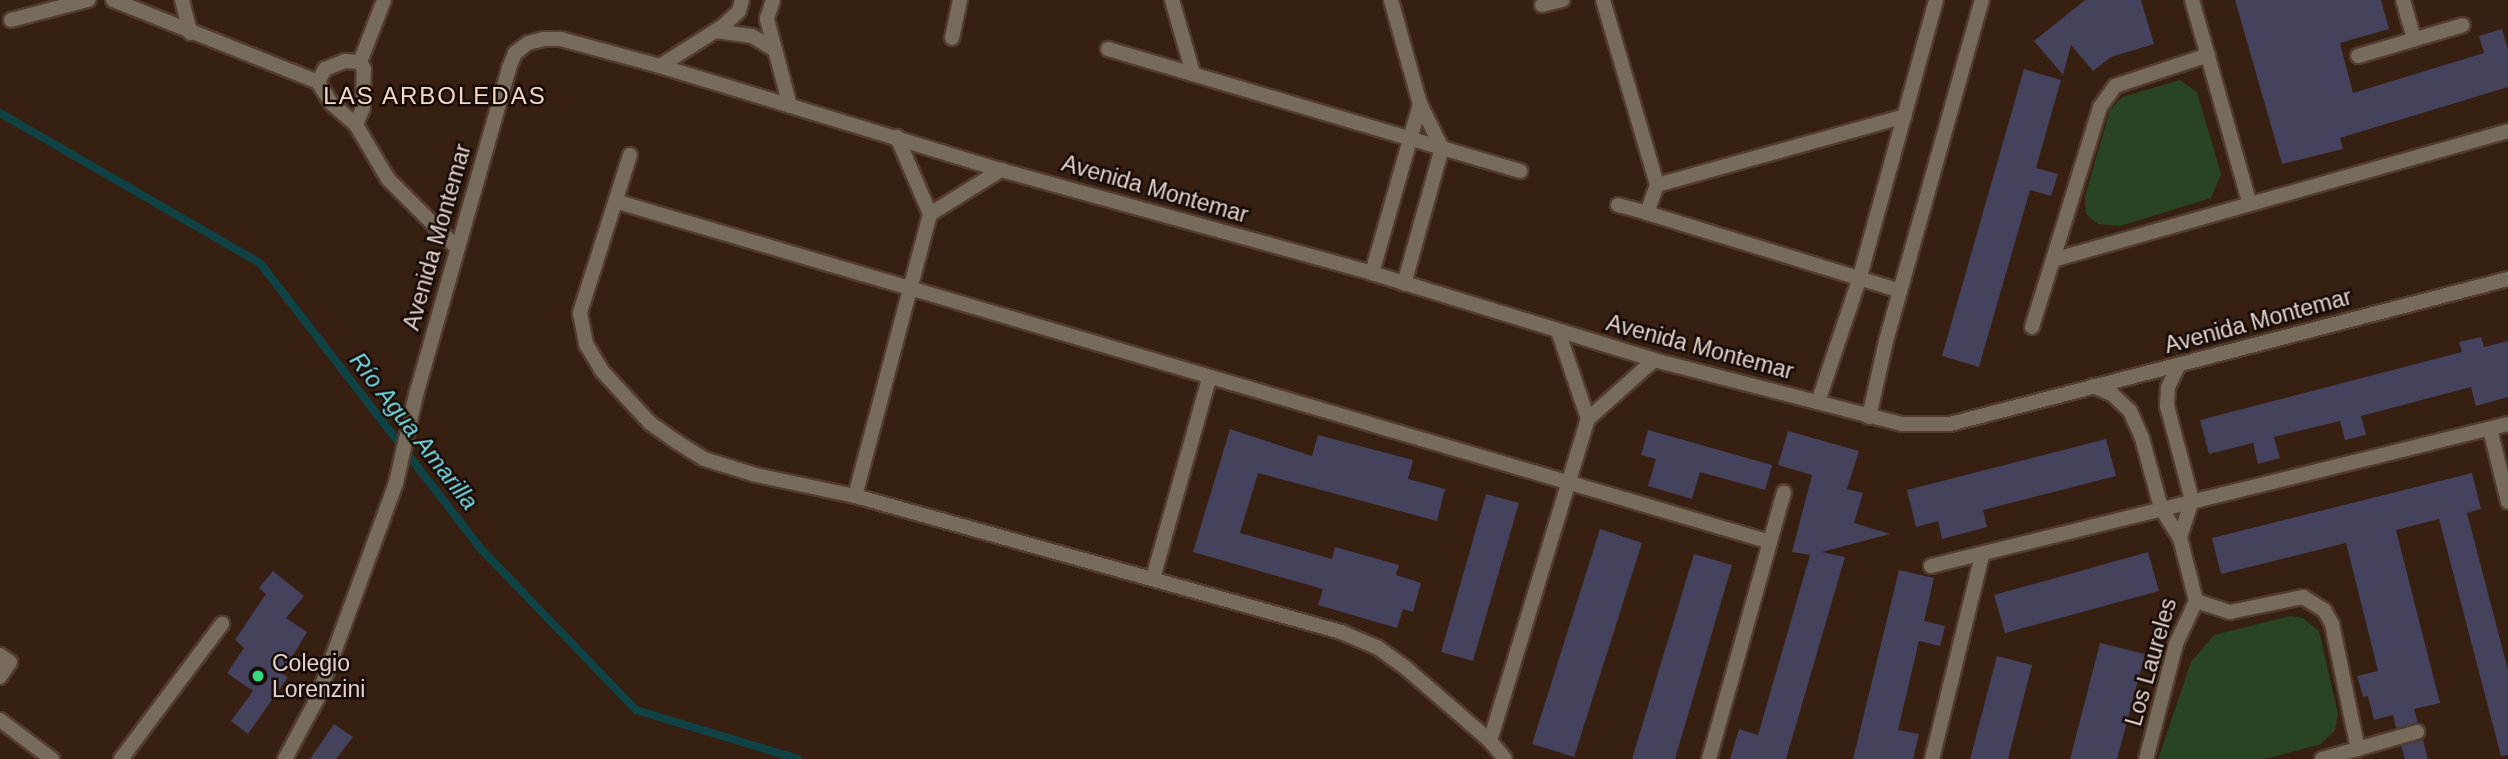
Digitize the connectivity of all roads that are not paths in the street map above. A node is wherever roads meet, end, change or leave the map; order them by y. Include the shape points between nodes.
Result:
1 (88, 0) edge
2 (113, 0) edge
3 (182, 0) edge
4 (384, 0) edge
5 (742, 0) edge
6 (773, 0) edge
7 (960, 0) edge
8 (1172, 0) edge
9 (1391, 0) edge
10 (1562, 0) edge
11 (1603, 0) edge
12 (1936, 0) edge
13 (1982, 0) edge
14 (2192, 0) edge
15 (2403, 0) edge
16 (1542, 5) dead end
17 (11, 20) dead end
18 (2463, 25) dead end
19 (716, 31) junction
20 (190, 33) junction
21 (952, 38) dead end
22 (2414, 39) junction
23 (1108, 49) dead end
24 (775, 50) junction
25 (2208, 55) junction
26 (2358, 56) dead end
27 (360, 62) junction
28 (660, 66) junction
29 (1193, 73) junction
30 (318, 82) junction
31 (1420, 104) junction
32 (790, 106) junction
33 (1905, 116) junction
34 (356, 125) junction
35 (2508, 131) edge
36 (897, 137) junction
37 (1409, 138) junction
38 (1442, 148) junction
39 (630, 155) dead end
40 (1001, 170) junction
41 (1520, 171) dead end
42 (1657, 185) junction
43 (2249, 201) junction
44 (618, 202) junction
45 (1618, 205) dead end
46 (1647, 213) junction
47 (930, 214) junction
48 (457, 248) junction
49 (2056, 259) junction
50 (1372, 273) junction
51 (2508, 279) edge
52 (1859, 280) junction
53 (1404, 284) junction
54 (1900, 291) junction
55 (912, 292) junction
56 (2032, 327) dead end
57 (1558, 331) junction
58 (1654, 360) junction
59 (2178, 366) junction
60 (1209, 379) junction
61 (2094, 386) junction
62 (1818, 402) junction
63 (1869, 417) junction
64 (1588, 419) junction
65 (2508, 424) edge
66 (2490, 429) junction
67 (1572, 483) junction
68 (1784, 492) dead end
69 (855, 496) junction
70 (2192, 500) junction
71 (2508, 502) edge
72 (2161, 508) junction
73 (2180, 538) junction
74 (1770, 542) junction
75 (1982, 555) junction
76 (1931, 566) dead end
77 (1153, 578) junction
78 (2196, 601) junction
79 (222, 624) dead end
80 (0, 655) edge
81 (0, 677) edge
82 (0, 720) edge
83 (2417, 732) dead end
84 (1490, 740) junction
85 (2358, 749) junction
86 (52, 759) edge
87 (121, 759) edge
88 (285, 759) edge
89 (1505, 759) edge
90 (1709, 759) edge
91 (1932, 759) edge
92 (2146, 759) edge
93 (2322, 759) edge

1 - 17 street
2 - 20 street
3 - 20 street
4 - 27 street
5 - 19 street via 739,11
6 - 24 street via 766,19
7 - 21 street
8 - 29 street
9 - 31 street
10 - 16 street
11 - 42 street
12 - 33 street
13 - 54 street
14 - 25 street
15 - 22 street
18 - 22 street
19 - 24 street via 752,36
19 - 28 street
20 - 30 street
22 - 26 street
23 - 29 street
24 - 32 street
25 - 43 street
25 - 49 street via 2115,86 2107,96
27 - 30 street via 345,61 325,69
27 - 34 street via 364,69 363,108
28 - 32 street, Avenida Montemar
28 - 48 street, Avenida Montemar via 561,39 528,43 515,53
29 - 37 street
30 - 34 street via 331,103
31 - 37 street
31 - 38 street
32 - 36 street, Avenida Montemar
33 - 42 street
33 - 52 street
34 - 48 street via 388,179
35 - 43 street
36 - 40 street, Avenida Montemar
36 - 47 street
37 - 38 street
37 - 50 street
38 - 41 street
38 - 53 street
39 - 44 street
40 - 47 street
40 - 50 street, Avenida Montemar
42 - 46 street
43 - 49 street
44 - 55 street
44 - 69 street via 580,313 586,344 603,372 650,422 705,459
45 - 46 street
46 - 52 street
47 - 55 street
48 - 88 street, Avenida Montemar via 396,483 317,699
49 - 56 street
50 - 53 street, Avenida Montemar
51 - 59 street, Avenida Montemar
52 - 54 street
52 - 62 street
53 - 57 street, Avenida Montemar
54 - 63 street
55 - 60 street
55 - 69 street
57 - 58 street, Avenida Montemar
57 - 64 street
58 - 62 street, Avenida Montemar
58 - 64 street
59 - 61 street, Avenida Montemar
59 - 70 street via 2168,387 2167,406
60 - 67 street
60 - 77 street
61 - 63 street, Avenida Montemar via 1950,424 1902,424
61 - 72 street, Los Laureles via 2130,411 2143,438
62 - 63 street, Avenida Montemar
64 - 67 street
65 - 66 street
66 - 70 street
66 - 71 street
67 - 74 street
67 - 84 street
68 - 74 street
69 - 77 street
70 - 72 street
70 - 73 street
72 - 73 street, Los Laureles
72 - 75 street
73 - 78 street, Los Laureles
74 - 90 street
75 - 76 street
75 - 91 street
77 - 84 street via 1328,628 1377,647
78 - 85 street via 2230,612 2303,597 2324,610 2332,624
78 - 92 street, Los Laureles via 2176,644
79 - 87 street
80 - 81 street via 10,662
82 - 86 street
83 - 85 street
84 - 89 street
85 - 93 street

